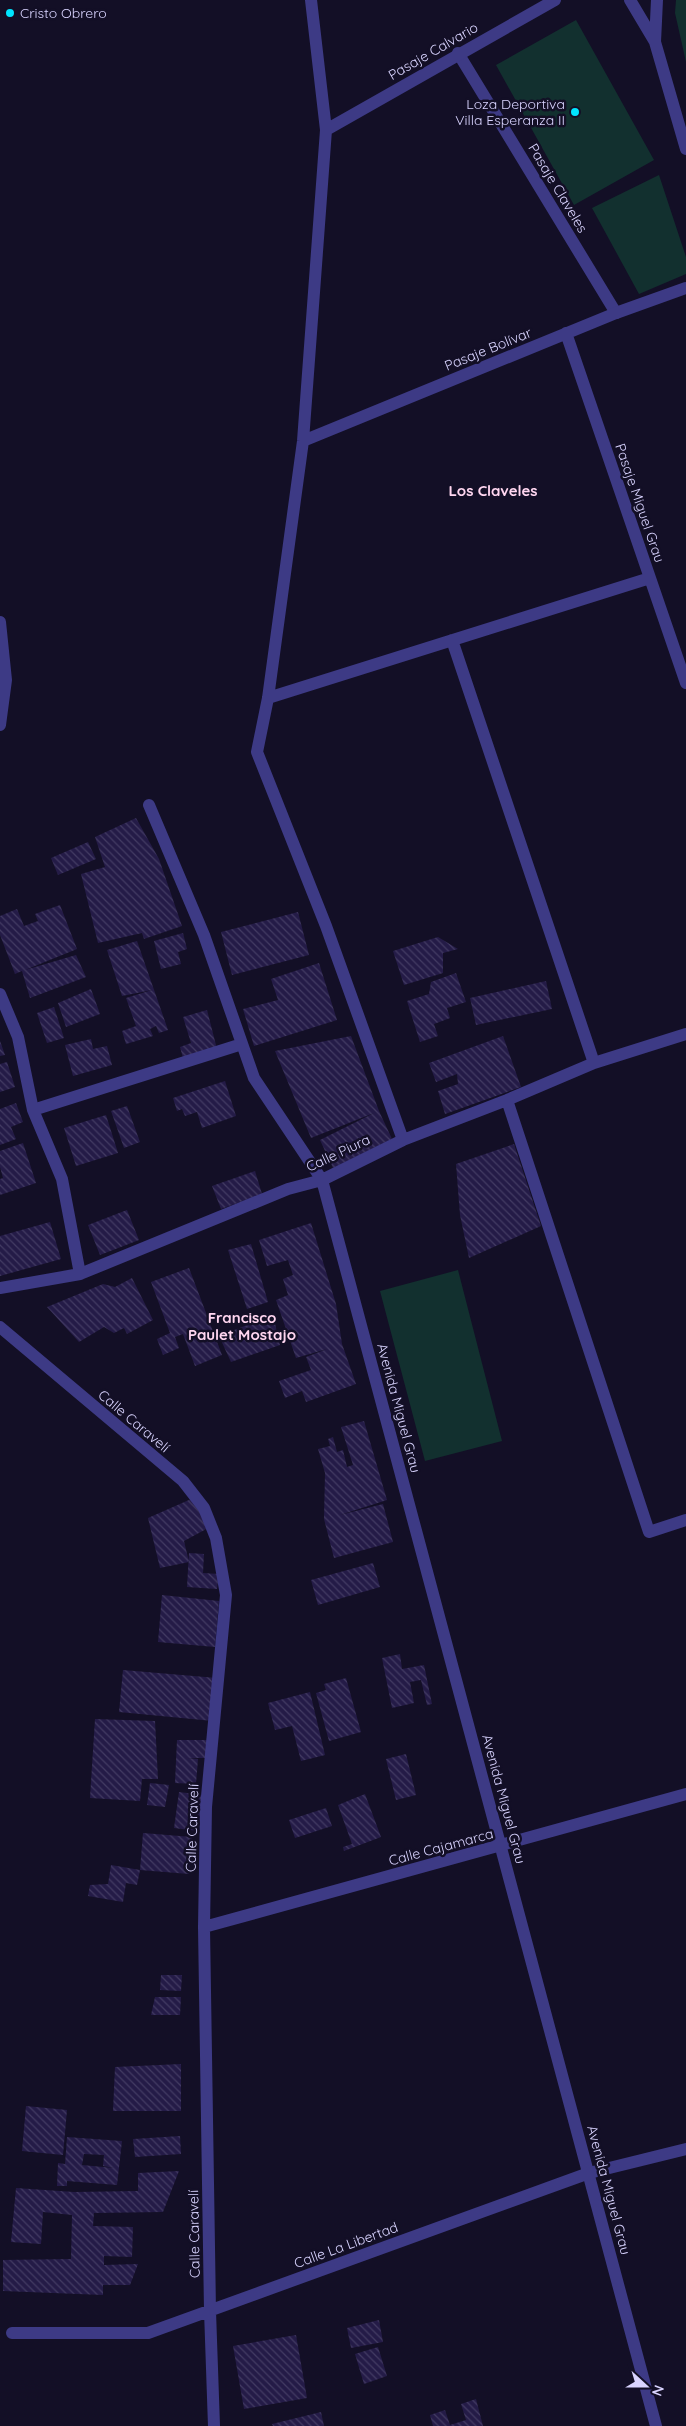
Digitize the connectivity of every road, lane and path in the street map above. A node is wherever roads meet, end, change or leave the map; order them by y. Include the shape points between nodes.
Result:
1 (310, 0) edge
2 (555, 0) edge
3 (630, 0) edge
4 (657, 0) edge
5 (655, 42) junction
6 (458, 53) junction
7 (326, 130) junction
8 (686, 149) edge
9 (686, 288) edge
10 (616, 313) junction
11 (566, 333) junction
12 (303, 441) junction
13 (650, 578) junction
14 (0, 622) edge
15 (452, 640) junction
16 (686, 683) edge
17 (268, 698) junction
18 (0, 725) edge
19 (149, 805) dead end
20 (0, 994) edge
21 (686, 1034) edge
22 (242, 1044) junction
23 (594, 1063) junction
24 (508, 1100) junction
25 (33, 1110) junction
26 (402, 1140) junction
27 (322, 1180) junction
28 (80, 1274) junction
29 (0, 1288) edge
30 (0, 1327) edge
31 (686, 1520) edge
32 (686, 1794) edge
33 (501, 1846) junction
34 (204, 1927) junction
35 (686, 2149) edge
36 (588, 2172) junction
37 (210, 2311) junction
38 (12, 2333) dead end
39 (214, 2426) edge
40 (656, 2426) edge

1 - 7 street
2 - 6 street, Pasaje Calvario
3 - 5 street
4 - 5 street
5 - 8 street
6 - 7 street, Pasaje Calvario
6 - 10 street, Pasaje Claveles
7 - 12 street
9 - 10 street, Pasaje Bolívar
10 - 11 street, Pasaje Bolívar
11 - 12 street, Pasaje Bolívar
11 - 13 street, Pasaje Miguel Grau
12 - 17 street
13 - 15 street
13 - 16 street, Pasaje Miguel Grau
14 - 18 street via 6,680
15 - 17 street
15 - 23 street
17 - 26 street via 257,752 326,926
19 - 22 street, Avenida Miguel Grau via 204,935
20 - 25 street via 18,1037
21 - 23 street, Calle Piura
22 - 25 street
22 - 27 street, Avenida Miguel Grau via 254,1078
23 - 24 street, Calle Piura
24 - 26 street, Calle Piura
24 - 31 street via 649,1532
25 - 28 street via 62,1178
26 - 27 street, Calle Piura
27 - 28 street, Calle Piura via 288,1190
27 - 33 street, Avenida Miguel Grau
28 - 29 street, Calle Piura
30 - 34 street, Calle Caravelí via 182,1481 204,1508 216,1538 226,1596 206,1807
32 - 33 street, Calle Cajamarca
33 - 34 street, Calle Cajamarca
33 - 36 street, Avenida Miguel Grau
34 - 37 street, Calle Caravelí
35 - 36 street, Calle La Libertad
36 - 37 street, Calle La Libertad
36 - 40 street, Avenida Miguel Grau
37 - 38 street, Calle La Libertad via 148,2333
37 - 39 street, Calle Caravelí

